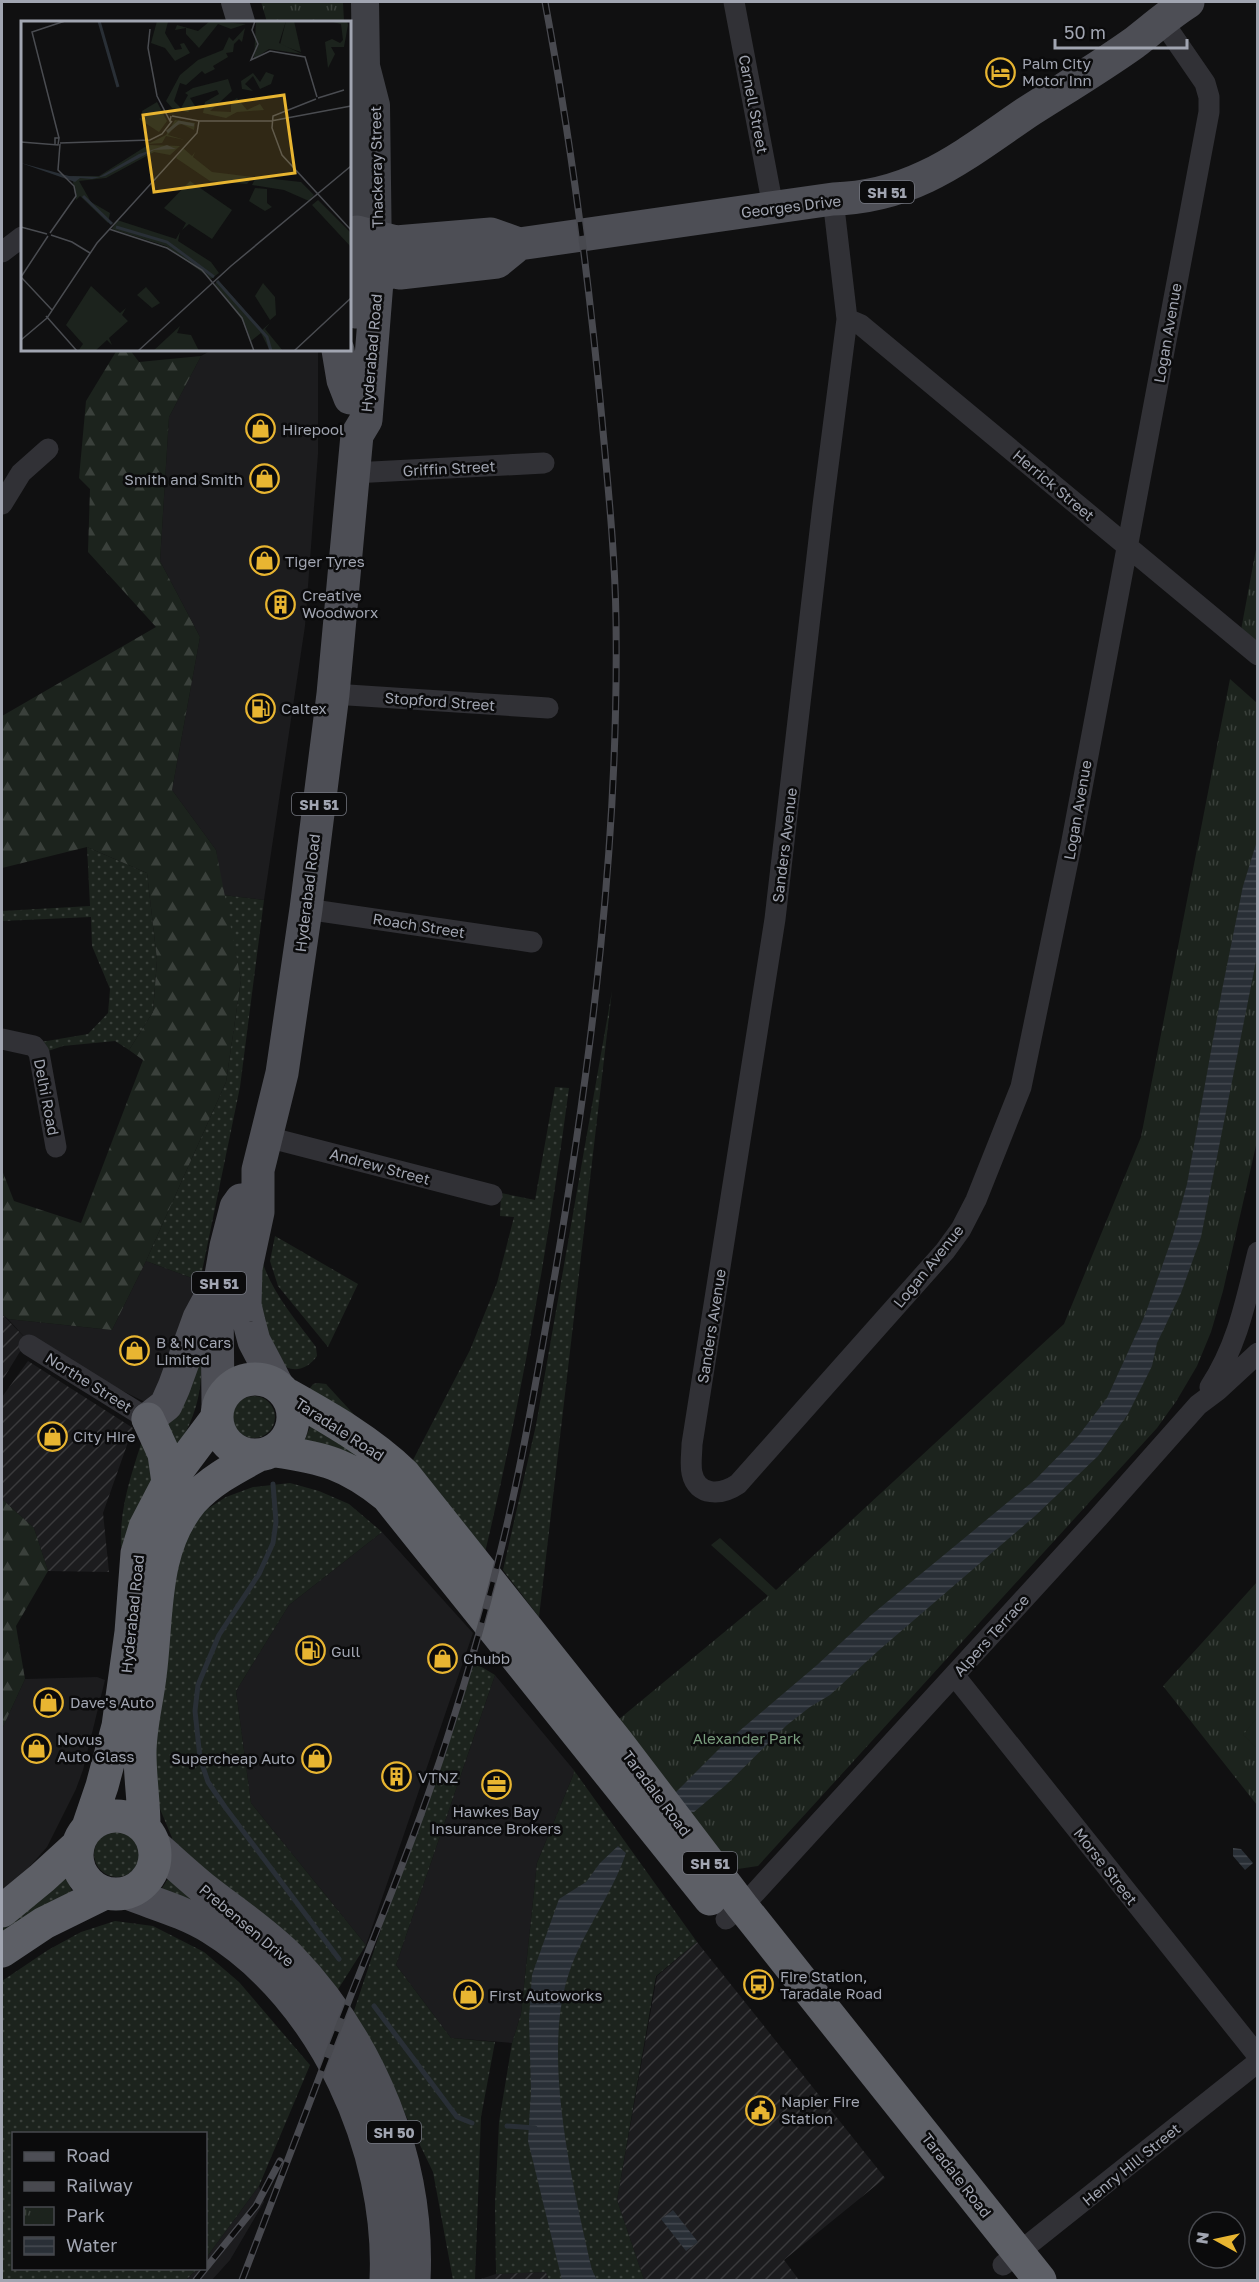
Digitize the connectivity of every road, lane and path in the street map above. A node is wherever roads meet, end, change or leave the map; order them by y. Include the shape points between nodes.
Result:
1 (235, 2) edge
2 (365, 2) edge
3 (734, 2) edge
4 (1188, 2) edge
5 (1161, 20) junction
6 (241, 21) edge
7 (366, 66) junction
8 (354, 160) edge
9 (833, 199) junction
10 (774, 207) junction
11 (21, 238) edge
12 (361, 248) edge
13 (2, 252) edge
14 (847, 319) junction
15 (338, 351) edge
16 (350, 398) junction
17 (357, 435) junction
18 (48, 449) dead end
19 (544, 463) dead end
20 (353, 473) junction
21 (2, 504) edge
22 (1127, 546) junction
23 (1257, 655) edge
24 (333, 694) junction
25 (548, 708) dead end
26 (306, 909) junction
27 (532, 942) dead end
28 (2, 1039) edge
29 (267, 1137) junction
30 (56, 1147) dead end
31 (258, 1170) junction
32 (492, 1195) dead end
33 (1257, 1252) edge
34 (219, 1280) junction
35 (1252, 1299) edge
36 (29, 1345) dead end
37 (1257, 1353) edge
38 (282, 1390) junction
39 (1198, 1405) junction
40 (217, 1411) junction
41 (148, 1419) junction
42 (267, 1453) junction
43 (168, 1483) junction
44 (699, 1487) joint
45 (954, 1675) junction
46 (83, 1836) junction
47 (149, 1836) junction
48 (116, 1893) junction
49 (2, 1911) edge
50 (734, 1912) junction
51 (2, 1951) edge
52 (1254, 2045) edge
53 (1257, 2062) edge
54 (1012, 2266) edge
55 (386, 2280) edge
56 (414, 2280) edge
57 (1040, 2280) edge

1 - 6 main road
2 - 7 main road, Thackeray Street
3 - 10 street, Carnell Street
4 - 5 main road, Georges Drive / SH 51
5 - 9 main road, Georges Drive / SH 51 via 1134,43 988,141 928,176 881,194
5 - 22 street, Logan Avenue via 1204,83 1209,112
7 - 8 main road, Thackeray Street via 356,107
7 - 12 main road, Thackeray Street via 376,105
8 - 12 main road, Thackeray Street
9 - 10 main road, Georges Drive / SH 51
9 - 14 street, Sanders Avenue
10 - 12 main road, Georges Drive / SH 51 via 519,244 491,234
11 - 13 street
12 - 16 main road, Hyderabad Road / SH 51
12 - 17 main road, Hyderabad Road / SH 51 via 366,420
14 - 22 street, Herrick Street via 861,325
14 - 44 street, Sanders Avenue via 775,919 692,1444 691,1472
15 - 16 main road
16 - 17 main road, Hyderabad Road / SH 51 via 350,423
17 - 20 main road, Hyderabad Road / SH 51
18 - 21 street via 21,473
19 - 20 street, Griffin Street
20 - 24 main road, Hyderabad Road / SH 51
22 - 23 street, Herrick Street
22 - 44 street, Logan Avenue via 1022,1087 976,1200 945,1251 738,1484 722,1492
24 - 25 street, Stopford Street
24 - 26 main road, Hyderabad Road / SH 51
26 - 27 street, Roach Street
26 - 29 main road, Hyderabad Road / SH 51 via 282,1073
28 - 30 street, Delhi Road via 34,1046 39,1053
29 - 31 main road, Hyderabad Road / SH 51
29 - 32 street, Andrew Street
31 - 34 main road, Hyderabad Road / SH 51 via 236,1207
31 - 38 main road, Hyderabad Road / SH 51 via 258,1212 246,1268 245,1305 254,1341
33 - 35 street
34 - 40 main road, Hyderabad Road / SH 51
34 - 41 main road via 199,1318 166,1405
35 - 39 street via 1230,1353
36 - 41 street, Northe Street
37 - 39 street, Alpers Terrace
38 - 40 highway, SH 51 via 258,1378 238,1382 223,1395
38 - 42 highway, SH 51 via 292,1405 292,1427 289,1435
38 - 50 highway, Taradale Road / SH 51 via 364,1440 404,1474 618,1743
39 - 45 street, Alpers Terrace
40 - 42 highway, SH 51 via 219,1431 225,1442 247,1455
40 - 43 highway, Hyderabad Road
41 - 43 highway via 164,1454
42 - 47 highway, Hyderabad Road via 214,1480 192,1502 167,1545 140,1752
42 - 50 highway, Taradale Road / SH 51 via 319,1458 338,1464 387,1496
43 - 46 highway, Hyderabad Road via 145,1527 137,1553 124,1691 102,1786
45 - 50 street, Alpers Terrace
45 - 52 street, Morse Street
46 - 47 highway, SH 50 via 98,1820 116,1816 134,1819
46 - 48 highway, SH 50 via 77,1855 85,1879 94,1888
46 - 49 highway, Hyderabad Road / SH 50
47 - 48 highway via 156,1858 153,1870 138,1888
47 - 56 main road, Prebensen Drive / SH 50 via 288,1956 352,2038 394,2131 405,2170 414,2234
48 - 51 highway via 44,1923
48 - 55 main road, Prebensen Drive / SH 50 via 180,1912 211,1928 267,1974 303,2014 348,2087 364,2132 383,2212
50 - 54 highway, Taradale Road / SH 51
53 - 54 street, Henry Hill Street
54 - 57 highway, Taradale Road / SH 51

